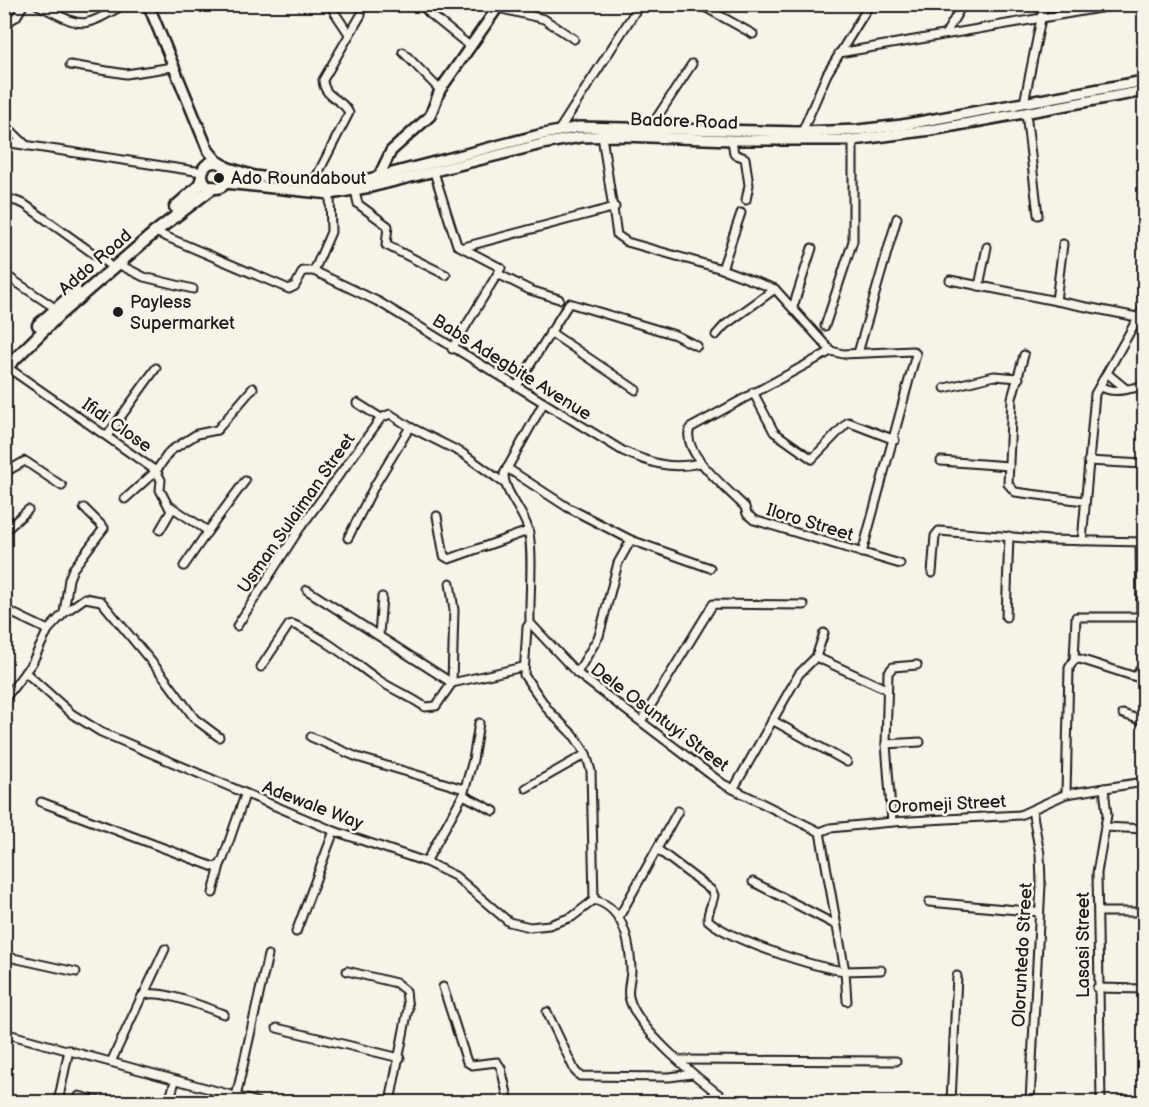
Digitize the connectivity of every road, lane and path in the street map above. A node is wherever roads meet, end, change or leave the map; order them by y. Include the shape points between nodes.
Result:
1 (24, 4) edge
2 (36, 4) edge
3 (124, 4) edge
4 (148, 4) edge
5 (329, 4) edge
6 (421, 4) edge
7 (640, 4) edge
8 (699, 4) edge
9 (870, 4) edge
10 (963, 4) edge
11 (1044, 4) edge
12 (1123, 4) edge
13 (499, 6) edge
14 (361, 15) dead end
15 (1039, 20) junction
16 (4, 24) edge
17 (946, 33) junction
18 (349, 34) junction
19 (753, 34) dead end
20 (574, 39) dead end
21 (471, 47) junction
22 (403, 52) dead end
23 (840, 53) junction
24 (692, 64) dead end
25 (70, 65) dead end
26 (173, 67) junction
27 (1144, 81) edge
28 (441, 90) junction
29 (1144, 91) edge
30 (1025, 108) junction
31 (976, 117) junction
32 (4, 124) edge
33 (650, 128) junction
34 (560, 130) junction
35 (802, 132) junction
36 (602, 136) junction
37 (732, 140) junction
38 (853, 140) junction
39 (4, 142) edge
40 (27, 146) junction
41 (211, 169) junction
42 (434, 172) junction
43 (379, 176) junction
44 (225, 183) junction
45 (312, 185) junction
46 (214, 187) junction
47 (355, 190) junction
48 (330, 194) junction
49 (4, 197) edge
50 (746, 200) dead end
51 (615, 207) junction
52 (741, 213) dead end
53 (1038, 216) dead end
54 (897, 218) dead end
55 (155, 232) junction
56 (1063, 244) dead end
57 (464, 247) junction
58 (987, 247) dead end
59 (812, 248) dead end
60 (113, 264) junction
61 (722, 269) junction
62 (314, 271) junction
63 (4, 274) edge
64 (498, 274) junction
65 (446, 275) dead end
66 (950, 280) dead end
67 (979, 286) junction
68 (193, 289) dead end
69 (775, 289) junction
70 (559, 299) dead end
71 (1056, 301) junction
72 (793, 307) junction
73 (1144, 307) edge
74 (56, 308) junction
75 (1137, 317) junction
76 (825, 326) dead end
77 (550, 332) junction
78 (716, 335) dead end
79 (697, 346) dead end
80 (452, 348) junction
81 (831, 351) junction
82 (858, 353) junction
83 (1024, 355) dead end
84 (5, 365) edge
85 (156, 368) dead end
86 (1108, 374) junction
87 (1019, 378) junction
88 (517, 386) junction
89 (1100, 386) junction
90 (1144, 386) edge
91 (254, 388) dead end
92 (945, 388) dead end
93 (1126, 389) junction
94 (636, 390) dead end
95 (753, 392) junction
96 (357, 403) dead end
97 (543, 404) junction
98 (381, 418) junction
99 (410, 427) junction
100 (107, 436) junction
101 (895, 440) junction
102 (941, 461) dead end
103 (1088, 461) junction
104 (700, 463) junction
105 (1144, 464) edge
106 (1009, 466) junction
107 (507, 468) junction
108 (156, 471) junction
109 (4, 472) edge
110 (245, 481) dead end
111 (504, 483) junction
112 (62, 486) dead end
113 (125, 499) dead end
114 (1084, 501) junction
115 (170, 506) junction
116 (84, 508) dead end
117 (28, 510) dead end
118 (437, 516) dead end
119 (160, 530) dead end
120 (208, 531) junction
121 (528, 531) junction
122 (4, 532) edge
123 (1009, 536) junction
124 (348, 538) dead end
125 (631, 540) junction
126 (1082, 541) junction
127 (1142, 542) edge
128 (862, 553) junction
129 (900, 564) dead end
130 (184, 566) dead end
131 (710, 568) dead end
132 (932, 573) dead end
133 (450, 583) dead end
134 (307, 590) dead end
135 (382, 597) dead end
136 (804, 605) dead end
137 (4, 609) edge
138 (64, 613) junction
139 (1006, 617) dead end
140 (1143, 619) edge
141 (530, 623) junction
142 (237, 626) dead end
143 (48, 630) junction
144 (824, 633) dead end
145 (379, 635) junction
146 (816, 657) junction
147 (1074, 660) junction
148 (1144, 661) edge
149 (917, 665) dead end
150 (261, 667) dead end
151 (524, 667) junction
152 (25, 672) junction
153 (577, 673) junction
154 (452, 683) junction
155 (8, 687) edge
156 (886, 688) junction
157 (4, 700) edge
158 (1123, 714) dead end
159 (642, 720) junction
160 (772, 720) junction
161 (1144, 721) edge
162 (479, 723) dead end
163 (219, 737) dead end
164 (311, 737) dead end
165 (920, 742) dead end
166 (886, 744) junction
167 (586, 754) junction
168 (847, 762) dead end
169 (1144, 782) edge
170 (526, 788) dead end
171 (734, 788) junction
172 (1104, 788) junction
173 (463, 792) junction
174 (1066, 794) junction
175 (245, 795) junction
176 (41, 802) dead end
177 (1032, 810) junction
178 (494, 811) dead end
179 (678, 811) dead end
180 (892, 822) junction
181 (1105, 827) junction
182 (1144, 830) edge
183 (334, 831) junction
184 (819, 832) junction
185 (657, 849) junction
186 (426, 862) junction
187 (220, 865) junction
188 (753, 882) dead end
189 (213, 893) dead end
190 (594, 900) junction
191 (929, 902) dead end
192 (1039, 912) junction
193 (1100, 912) junction
194 (1144, 912) edge
195 (619, 917) junction
196 (836, 925) junction
197 (296, 932) dead end
198 (165, 950) dead end
199 (268, 955) dead end
200 (4, 956) edge
201 (881, 970) dead end
202 (347, 971) dead end
203 (845, 971) junction
204 (76, 972) dead end
205 (957, 976) dead end
206 (443, 987) dead end
207 (1097, 988) junction
208 (1144, 989) edge
209 (142, 996) junction
210 (847, 1001) dead end
211 (547, 1012) dead end
212 (224, 1014) dead end
213 (277, 1028) dead end
214 (4, 1033) edge
215 (69, 1050) junction
216 (400, 1058) junction
217 (680, 1060) junction
218 (896, 1061) dead end
219 (111, 1062) junction
220 (692, 1074) junction
221 (175, 1080) junction
222 (79, 1096) dead end
223 (236, 1097) junction
224 (58, 1102) edge
225 (101, 1102) edge
226 (169, 1102) edge
227 (257, 1102) edge
228 (390, 1102) edge
229 (509, 1102) edge
230 (729, 1102) edge
231 (951, 1102) edge
232 (1030, 1102) edge
233 (1101, 1102) edge

1 - 16 street via 16,17
2 - 3 street via 76,23 87,24
4 - 26 main road
5 - 18 street
6 - 21 street
7 - 34 street
8 - 19 street
9 - 23 street
10 - 17 street
11 - 15 street
12 - 15 street
13 - 20 street via 544,19
13 - 21 main road
14 - 18 street
15 - 17 street
15 - 30 street
17 - 23 street
18 - 45 street via 323,81 327,95 349,113
21 - 28 main road
22 - 28 street
23 - 35 street
24 - 33 street
25 - 26 street via 126,74
26 - 41 main road
27 - 30 main road, Badore Road
28 - 43 main road via 430,116 391,151
29 - 30 main road, Badore Road
30 - 31 main road, Badore Road
30 - 53 street
31 - 35 main road, Badore Road
31 - 38 main road, Badore Road
32 - 40 street
33 - 34 main road, Badore Road via 594,126
33 - 35 main road, Badore Road
34 - 43 main road, Badore Road
36 - 37 main road, Badore Road
36 - 42 main road, Badore Road via 542,144
36 - 51 street
37 - 38 main road, Badore Road
37 - 50 street via 734,154 745,158 749,185
38 - 76 street via 853,242
39 - 40 street
40 - 41 street
41 - 44 main road
41 - 45 main road, Badore Road
41 - 46 main road via 205,183
41 - 60 main road, Addo Road via 199,186
42 - 47 main road, Badore Road
42 - 57 street via 454,239
43 - 45 main road, Badore Road via 332,186
44 - 46 main road, Addo Road
44 - 48 main road, Badore Road
46 - 55 main road, Addo Road
47 - 48 main road, Badore Road
47 - 65 street via 358,204 388,226 386,245
48 - 62 street via 331,232
49 - 60 street via 24,204
51 - 57 street
51 - 61 street via 617,235 627,242
52 - 61 street
54 - 82 street
55 - 60 main road, Addo Road
55 - 62 street via 285,288 294,286 303,270
56 - 71 street
57 - 64 street via 501,268
58 - 67 street
59 - 72 street
60 - 68 street via 144,277
60 - 74 main road, Addo Road
60 - 84 main road, Addo Road
61 - 69 street
62 - 80 street, Babs Adegbite Avenue via 379,302
63 - 74 street
64 - 70 street via 536,293
64 - 80 street
66 - 67 street
67 - 71 street
69 - 72 street
69 - 78 street
71 - 75 street
72 - 81 street
73 - 75 street
74 - 84 main road, Addo Road
75 - 86 street
77 - 79 street via 569,303 675,335
77 - 88 street
77 - 94 street
80 - 88 street, Babs Adegbite Avenue
81 - 82 street
81 - 95 street
82 - 101 street via 916,354
83 - 87 street
84 - 100 street, Ifidi Close
85 - 100 street
86 - 89 street
86 - 93 street
87 - 92 street via 994,376
87 - 106 street via 1012,398
88 - 97 street, Babs Adegbite Avenue
89 - 93 street via 1108,391
89 - 103 street via 1093,403
90 - 93 street
91 - 108 street via 217,430 197,434 170,451
95 - 101 street via 774,432 812,459 848,422
95 - 104 street via 690,428 691,447
96 - 98 street
97 - 104 street, Babs Adegbite Avenue via 653,465 683,467
97 - 107 street
98 - 99 street via 390,414
98 - 142 street, Usman Sulaiman Street via 298,531
99 - 111 street via 462,453
99 - 124 street
100 - 108 street, Ifidi Close
101 - 128 street
102 - 106 street
103 - 105 street
103 - 114 street
104 - 128 street, Iloro Street via 754,520
106 - 114 street via 1008,484 1015,492
107 - 111 street
107 - 125 street via 567,507
108 - 113 street
108 - 115 street, Ifidi Close via 161,480 160,490
109 - 112 street via 25,461
110 - 120 street
111 - 121 street
114 - 126 street
115 - 119 street via 169,517
115 - 120 street
116 - 138 street via 104,528 73,569
117 - 122 street
118 - 121 street via 444,556 449,560
120 - 130 street
121 - 141 street
123 - 126 street
123 - 132 street via 939,531 935,536
123 - 139 street
125 - 131 street
125 - 153 street via 618,563 599,636
126 - 127 street
127 - 140 street
128 - 129 street, Iloro Street
133 - 154 street via 454,610
134 - 145 street
135 - 145 street
136 - 159 street via 712,604
137 - 143 street
138 - 143 street
138 - 163 street via 85,598 101,601 195,719
140 - 147 street via 1076,617
141 - 151 street
141 - 153 street, Dele Osuntuyi Street
143 - 152 street
144 - 146 street
145 - 154 street
146 - 156 street
146 - 160 street via 799,674
147 - 148 street via 1136,677
147 - 174 street via 1069,668
149 - 156 street via 893,667
150 - 154 street via 292,624 425,707 436,706
151 - 154 street
151 - 167 street via 526,680
152 - 155 street
152 - 175 street, Adewale Way via 85,723
153 - 159 street, Dele Osuntuyi Street
155 - 157 street
156 - 166 street
158 - 161 street
159 - 171 street, Dele Osuntuyi Street via 723,784
160 - 168 street
160 - 171 street
162 - 173 street
164 - 173 street via 357,757
165 - 166 street
166 - 180 street
167 - 170 street
167 - 190 street via 591,771
169 - 172 street, Oromeji Street
171 - 184 street, Dele Osuntuyi Street
172 - 174 street, Oromeji Street
172 - 181 street, Lasasi Street
173 - 178 street
173 - 186 street
174 - 177 street, Oromeji Street
175 - 183 street, Adewale Way
175 - 187 street
176 - 187 street via 214,867
177 - 180 street, Oromeji Street via 1007,816
177 - 192 street, Oloruntedo Street via 1040,854
179 - 185 street
180 - 184 street, Oromeji Street
181 - 182 street
181 - 193 street, Lasasi Street via 1097,873
183 - 186 street, Adewale Way
183 - 197 street
184 - 196 street
185 - 195 street
185 - 203 street via 711,890 714,901 707,914 714,925 747,941
186 - 190 street, Adewale Way via 455,876 509,922 530,927 572,917
187 - 189 street
188 - 196 street
190 - 195 street via 606,903
191 - 192 street
192 - 232 street, Oloruntedo Street
193 - 194 street
193 - 207 street, Lasasi Street
195 - 217 street via 630,954 628,990 632,1008
196 - 203 street
198 - 209 street
199 - 223 street
200 - 204 street
201 - 203 street
202 - 216 street via 396,982 406,991 408,1009
203 - 210 street
205 - 231 street
206 - 229 street via 467,1062 497,1062
207 - 208 street
207 - 233 street, Lasasi Street
209 - 212 street via 160,994
209 - 219 street
211 - 220 street via 580,1076
213 - 216 street
214 - 215 street
215 - 219 street
215 - 224 street
216 - 228 street
217 - 218 street
217 - 220 street
219 - 221 street
220 - 230 street
221 - 223 street
221 - 226 street
222 - 225 street
223 - 227 street

